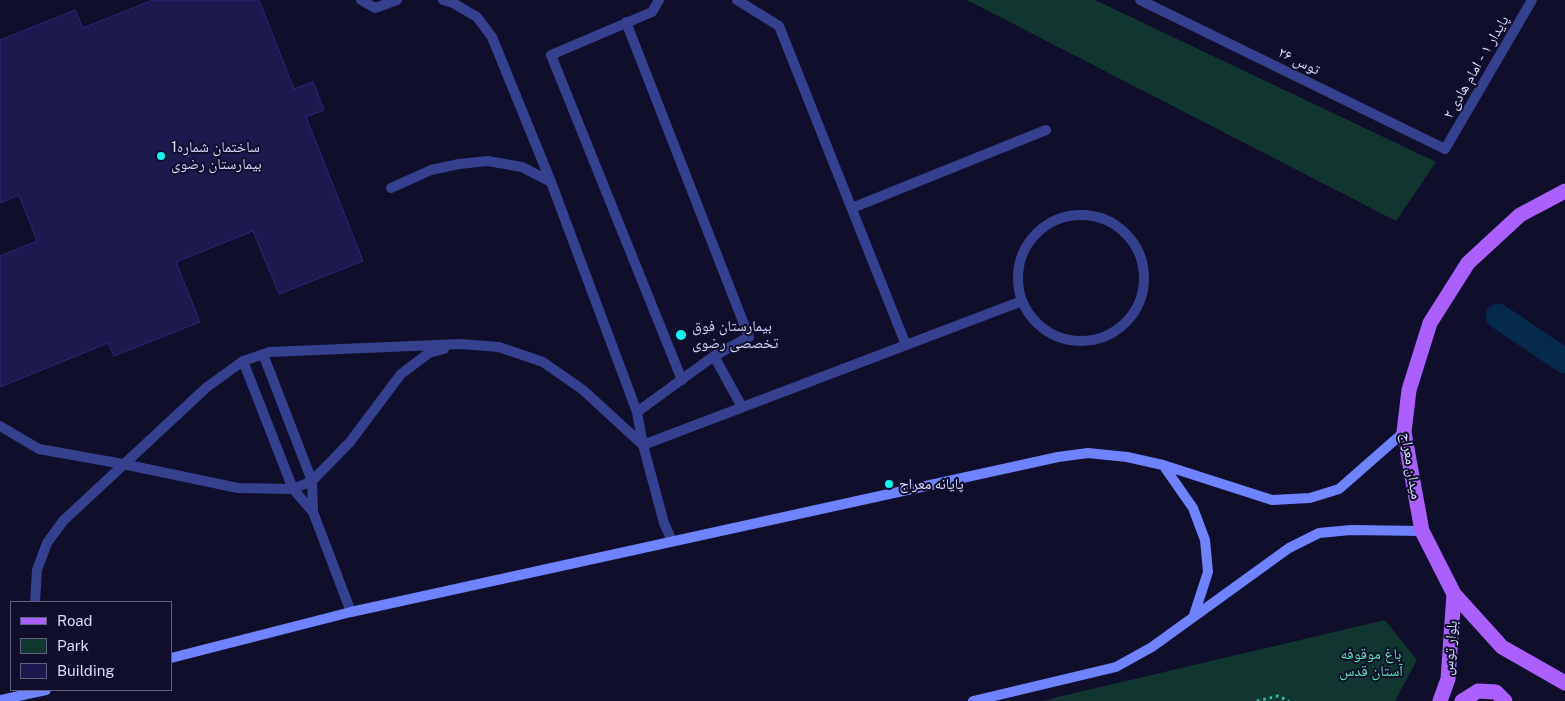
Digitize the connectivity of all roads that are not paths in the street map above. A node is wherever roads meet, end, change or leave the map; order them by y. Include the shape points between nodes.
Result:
1 (361, 0) edge
2 (397, 0) edge
3 (442, 0) edge
4 (659, 0) edge
5 (737, 0) edge
6 (1140, 0) edge
7 (1532, 0) edge
8 (626, 22) junction
9 (1046, 130) dead end
10 (1445, 149) joint
11 (551, 182) junction
12 (391, 188) dead end
13 (1565, 191) edge
14 (852, 208) junction
15 (1022, 301) junction
16 (460, 344) junction
17 (906, 344) junction
18 (263, 354) junction
19 (714, 356) junction
20 (243, 361) junction
21 (682, 380) junction
22 (742, 407) junction
23 (637, 412) junction
24 (0, 426) edge
25 (1404, 432) junction
26 (643, 445) junction
27 (123, 464) junction
28 (1163, 465) junction
29 (312, 481) junction
30 (293, 489) junction
31 (313, 512) junction
32 (1422, 531) junction
33 (672, 541) junction
34 (1454, 594) junction
35 (35, 601) edge
36 (351, 612) junction
37 (1194, 615) junction
38 (172, 658) edge
39 (1565, 683) edge
40 (41, 691) edge
41 (0, 700) edge
42 (973, 701) edge
43 (1440, 701) edge
44 (1462, 701) edge
45 (1505, 701) edge

1 - 2 street via 375,8
3 - 11 street via 476,17 492,37
4 - 8 street via 652,12
5 - 14 street via 780,26
6 - 10 street, توس ۲۶
7 - 10 street, پایدار ۱ - امام هادی ۲
8 - 19 street via 749,338
8 - 21 street via 551,55
9 - 14 street
11 - 12 street via 522,167 488,161 431,170
11 - 23 street
13 - 25 main road, میدان معراج via 1520,215 1468,263 1430,323 1409,390
14 - 17 street
15 - 15 street via 1031,318 1046,332 1064,340 1084,342 1104,338 1121,328 1143,295 1145,275 1141,256 1131,238 1098,216 1078,214 1058,218 1041,228 1019,261 1017,281
15 - 17 street
16 - 18 street
16 - 26 street via 499,347 543,362 583,390
16 - 29 street via 429,353 401,374 350,442
17 - 22 street
18 - 20 street
18 - 29 street
19 - 21 street
19 - 22 street
20 - 27 street via 207,387
20 - 30 street
21 - 23 street
22 - 26 street
23 - 26 street
24 - 27 street via 39,449
25 - 28 street via 1339,489 1310,498 1272,500
25 - 32 main road, میدان معراج
26 - 33 street
27 - 30 street via 238,488
27 - 35 street via 62,521 47,543 37,570
28 - 33 street via 1088,453 1058,457
28 - 37 street via 1193,508 1205,540 1208,572
29 - 30 street
29 - 31 street
30 - 31 street
31 - 36 street
32 - 34 main road, میدان معراج
32 - 37 street via 1319,533 1289,548
33 - 36 street
34 - 39 main road, میدان معراج via 1502,647
34 - 43 main road, بلوار توس via 1448,679
36 - 38 street
37 - 42 street via 1152,647 1116,667
40 - 41 street
44 - 45 main road via 1478,691 1496,692

